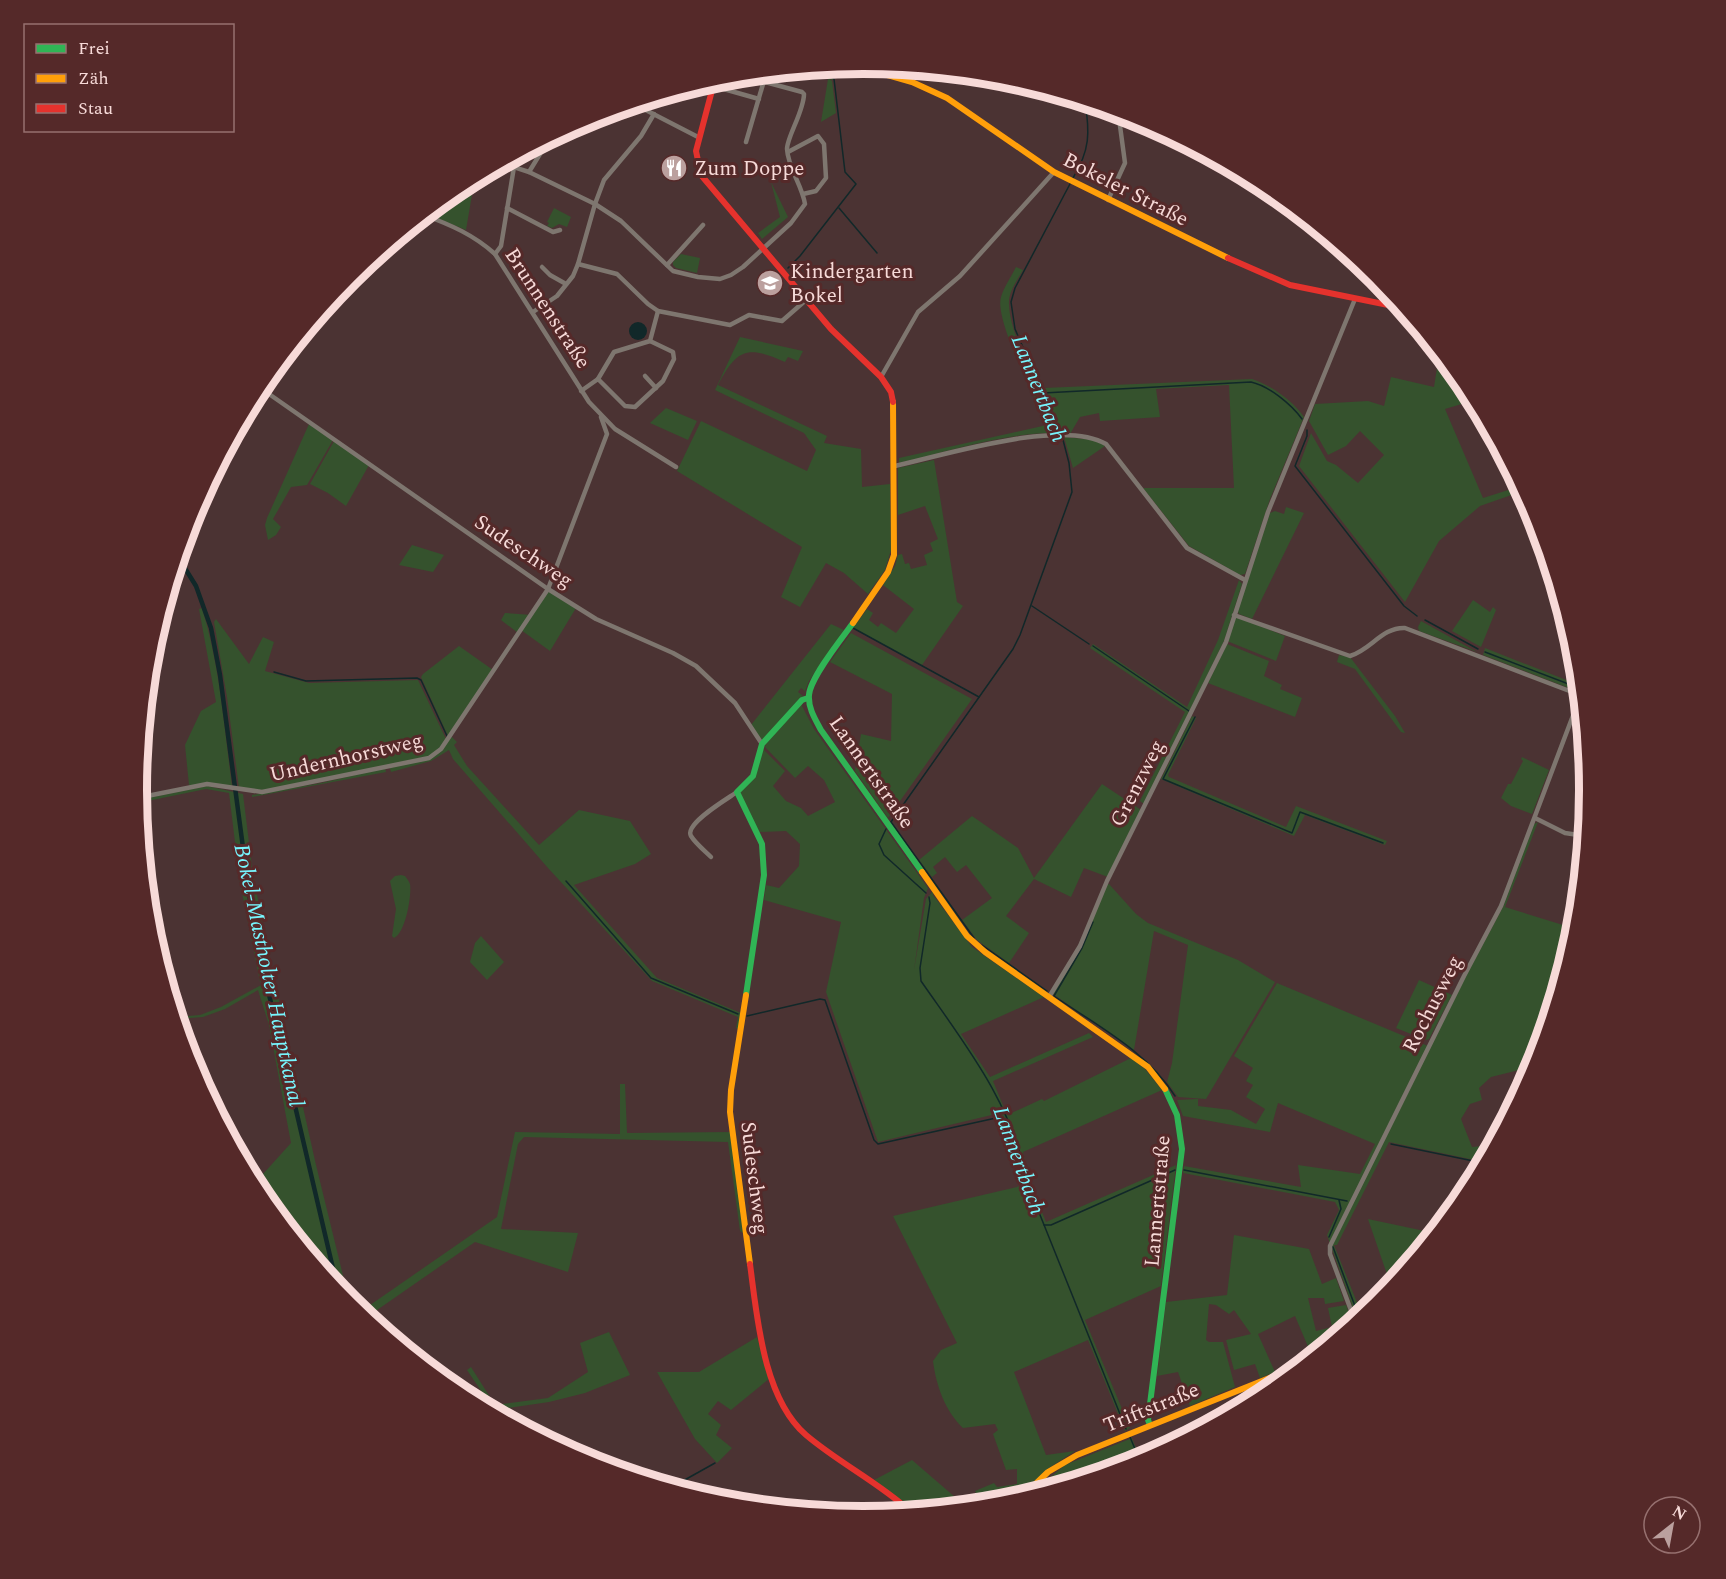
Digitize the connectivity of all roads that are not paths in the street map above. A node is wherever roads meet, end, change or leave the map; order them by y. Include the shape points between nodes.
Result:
1 (886, 74) edge
2 (726, 87) edge
3 (712, 90) edge
4 (759, 99) junction
5 (643, 108) edge
6 (654, 114) junction
7 (1119, 121) edge
8 (698, 137) junction
9 (746, 142) dead end
10 (544, 148) edge
11 (788, 152) junction
12 (511, 166) edge
13 (514, 167) junction
14 (530, 172) junction
15 (1054, 172) junction
16 (803, 194) junction
17 (1108, 200) junction
18 (595, 204) junction
19 (507, 208) junction
20 (432, 217) edge
21 (702, 225) dead end
22 (560, 230) dead end
23 (763, 249) junction
24 (495, 254) junction
25 (578, 264) junction
26 (667, 266) junction
27 (542, 267) dead end
28 (566, 284) junction
29 (1355, 298) junction
30 (806, 300) junction
31 (1390, 305) edge
32 (658, 311) junction
33 (533, 312) junction
34 (650, 341) junction
35 (645, 376) dead end
36 (881, 376) junction
37 (598, 379) junction
38 (656, 388) junction
39 (581, 391) junction
40 (267, 393) edge
41 (602, 417) junction
42 (615, 429) junction
43 (607, 434) junction
44 (894, 466) junction
45 (676, 467) dead end
46 (1245, 580) junction
47 (549, 589) junction
48 (1234, 615) junction
49 (1573, 694) edge
50 (808, 698) junction
51 (1574, 712) edge
52 (762, 744) junction
53 (737, 792) junction
54 (147, 796) edge
55 (1535, 818) junction
56 (1577, 835) edge
57 (711, 858) dead end
58 (1049, 997) junction
59 (1352, 1312) edge
60 (1273, 1376) edge
61 (1150, 1425) junction
62 (1036, 1484) edge
63 (903, 1504) edge

1 - 15 street, Bokeler Straße via 938,93
2 - 4 street
3 - 8 street
4 - 9 street
4 - 11 street via 763,84 768,82 804,94
5 - 6 street
6 - 8 street
6 - 18 street via 604,180
7 - 17 street via 1125,163
8 - 23 street via 696,158 701,176
10 - 14 street
11 - 16 street
11 - 16 street via 818,136 824,144 826,178 816,191
12 - 13 street
13 - 14 street
13 - 19 street
14 - 18 street
15 - 17 street, Bokeler Straße
15 - 36 street via 960,276 918,312
16 - 23 street via 804,207
17 - 29 street, Bokeler Straße via 1278,281
18 - 25 street
18 - 26 street via 621,221
19 - 22 street via 553,232
19 - 24 street via 501,246
20 - 24 street, Brunnenstraße via 467,232
21 - 26 street
23 - 26 street via 743,267 720,279 682,274
23 - 30 street
24 - 33 street, Brunnenstraße
25 - 28 street
25 - 32 street via 617,274
27 - 28 street
28 - 33 street via 557,296
29 - 31 street, Bokeler Straße
29 - 46 street, Grenzweg via 1268,512
30 - 32 street via 783,321 749,315 730,325
30 - 36 street
32 - 34 street
33 - 39 street, Brunnenstraße
34 - 37 street via 614,352
34 - 38 street via 675,355
35 - 38 street
36 - 44 street via 894,405
37 - 38 street via 625,406 635,407
37 - 39 street
39 - 41 street, Brunnenstraße
40 - 47 street, Sudeschweg
41 - 42 street, Brunnenstraße
41 - 43 street, Brunnenstraße
42 - 43 street
42 - 45 street, Brunnenstraße
43 - 47 street
44 - 46 street via 1033,435 1097,438 1107,444 1187,548
44 - 50 street via 891,564 816,676
46 - 48 street, Grenzweg
47 - 52 street, Sudeschweg via 596,619 696,666 735,703
47 - 54 street, Undernhorstweg via 441,749 429,758 262,792 207,784
48 - 49 street, Rochusweg via 1350,656 1389,631 1405,628
48 - 58 street, Grenzweg via 1226,642 1107,881 1080,946
50 - 52 street
50 - 58 street, Lannertstraße via 811,714 821,730 967,936
51 - 55 street, Rochusweg
52 - 53 street via 753,776
53 - 57 street via 690,830
53 - 63 street, Sudeschweg via 764,853 730,1112 762,1349 779,1399 806,1434
55 - 56 street
55 - 59 street, Rochusweg via 1501,906 1330,1246
58 - 61 street, Lannertstraße via 1148,1067 1166,1088 1179,1116 1182,1149
60 - 61 street, Triftstraße
61 - 62 street, Triftstraße via 1062,1462

